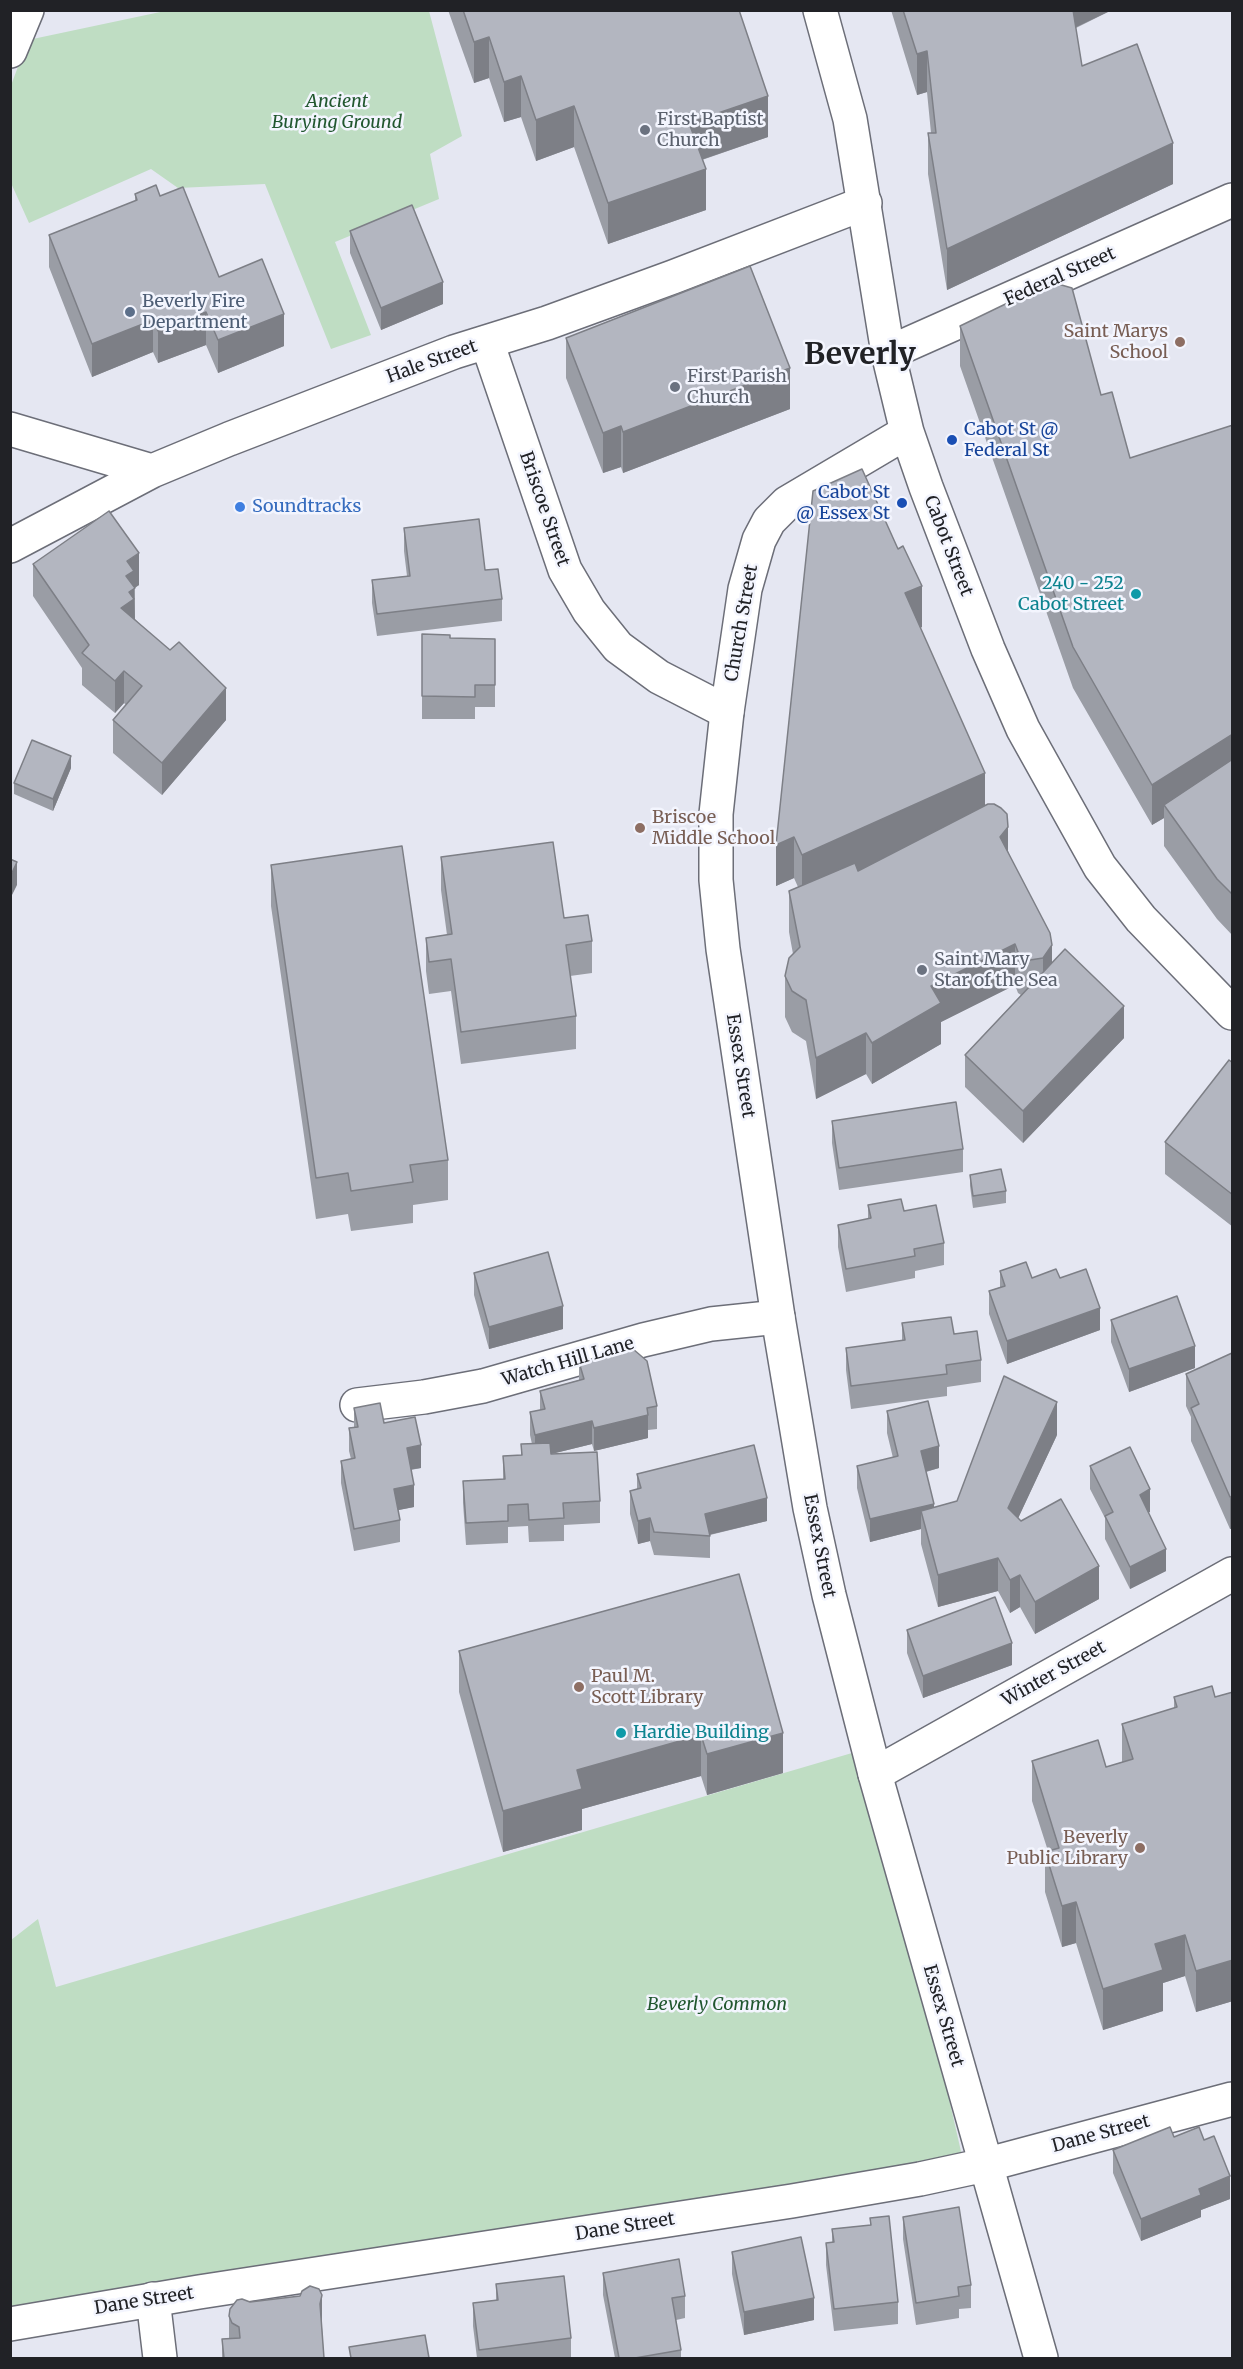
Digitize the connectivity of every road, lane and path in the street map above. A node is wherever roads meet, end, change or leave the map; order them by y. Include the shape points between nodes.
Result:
1 (27, 10) edge
2 (820, 10) edge
3 (10, 51) edge
4 (1233, 200) edge
5 (865, 203) junction
6 (487, 342) junction
7 (888, 354) junction
8 (10, 429) edge
9 (907, 432) junction
10 (152, 471) junction
11 (10, 546) edge
12 (727, 712) junction
13 (1233, 1013) edge
14 (778, 1317) junction
15 (357, 1405) edge
16 (1233, 1574) edge
17 (875, 1774) junction
18 (1233, 2099) edge
19 (985, 2165) junction
20 (153, 2299) junction
21 (10, 2324) edge
22 (160, 2358) edge
23 (1041, 2358) edge

1 - 3 main road
2 - 5 main road, Cabot Street via 850,118
4 - 7 main road, Federal Street
5 - 6 main road, Hale Street via 605,303
5 - 7 main road, Cabot Street
6 - 10 main road, Hale Street via 229,438
6 - 12 main road, Briscoe Street via 565,570 589,611 618,647 659,677
7 - 9 main road, Cabot Street
8 - 10 main road
9 - 12 main road, Church Street via 787,503 770,521 759,540 745,589
9 - 13 main road, Cabot Street via 988,649 1023,729 1064,804 1100,867 1142,920
10 - 11 main road, Hale Street
12 - 14 main road, Essex Street via 716,814 716,880
14 - 15 main road, Watch Hill Lane via 711,1324 483,1386
14 - 17 main road, Essex Street via 810,1508
16 - 17 main road, Winter Street
17 - 19 main road, Essex Street
18 - 19 main road, Dane Street
19 - 20 main road, Dane Street via 837,2194
19 - 23 main road, Essex Street
20 - 21 main road, Dane Street
20 - 22 main road

